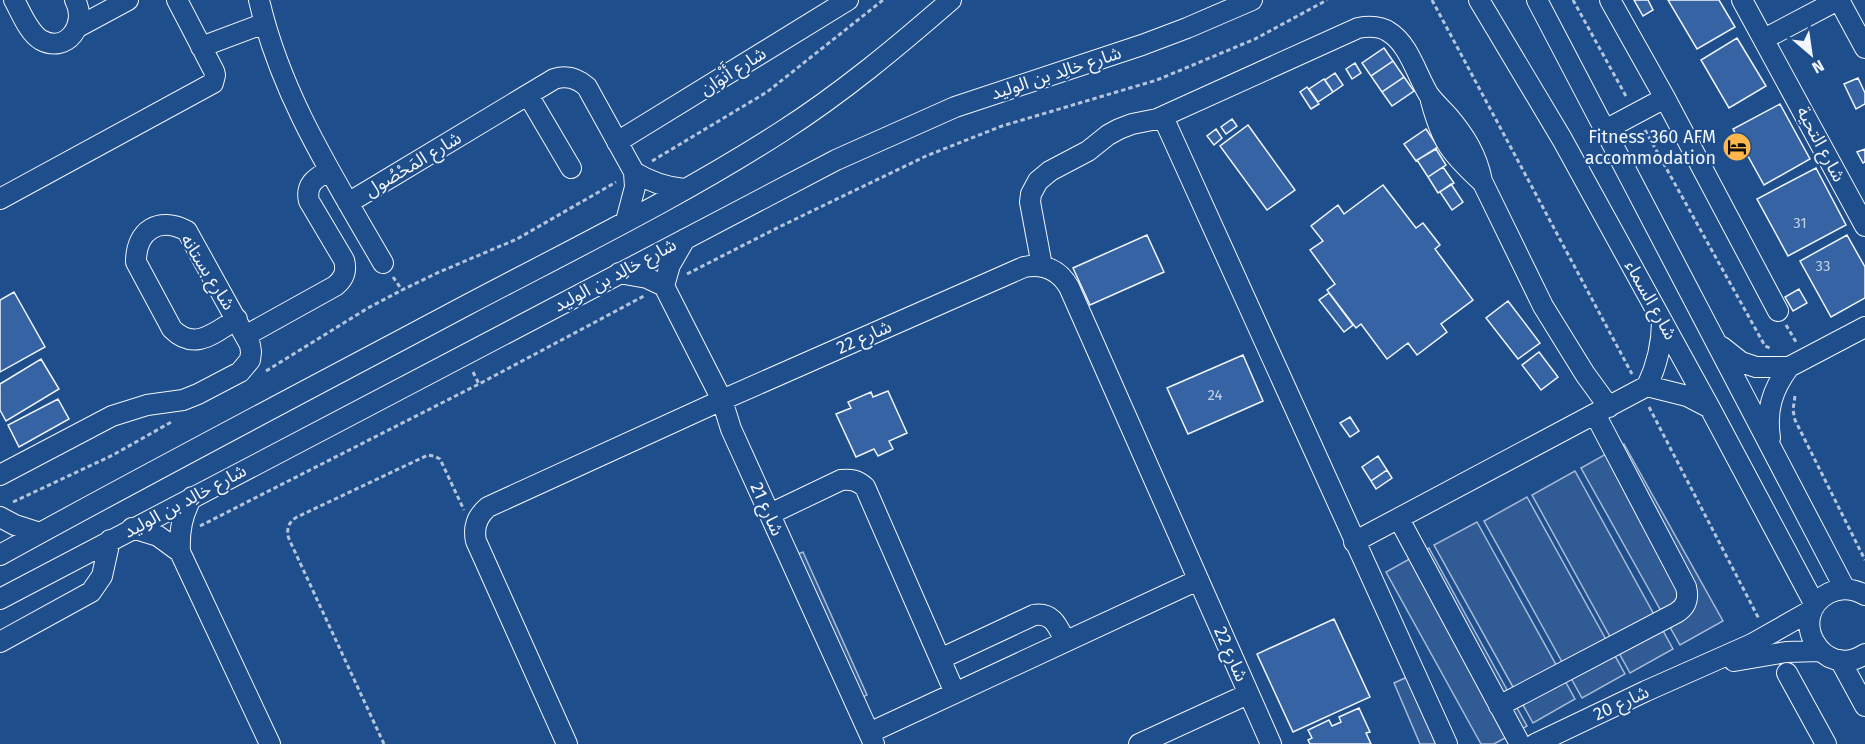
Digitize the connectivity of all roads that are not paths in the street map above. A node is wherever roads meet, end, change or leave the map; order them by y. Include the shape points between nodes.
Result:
1 (14, 0) edge
2 (75, 0) edge
3 (128, 0) edge
4 (177, 0) edge
5 (259, 0) edge
6 (848, 0) edge
7 (951, 0) edge
8 (1252, 0) edge
9 (1479, 0) edge
10 (1537, 0) edge
11 (1610, 0) edge
12 (1742, 0) edge
13 (1838, 0) edge
14 (265, 23) junction
15 (78, 27) junction
16 (1764, 39) junction
17 (201, 46) junction
18 (1865, 48) edge
19 (528, 94) junction
20 (1665, 98) junction
21 (1160, 118) junction
22 (1605, 130) junction
23 (617, 142) junction
24 (571, 168) dead end
25 (329, 170) junction
26 (634, 172) junction
27 (684, 189) junction
28 (0, 199) edge
29 (348, 203) junction
30 (626, 221) junction
31 (1865, 226) edge
32 (686, 238) junction
33 (383, 263) dead end
34 (1042, 266) junction
35 (619, 273) junction
36 (664, 285) junction
37 (1778, 311) road end
38 (1662, 319) junction
39 (1865, 327) edge
40 (241, 328) junction
41 (1715, 341) junction
42 (1789, 368) junction
43 (1644, 388) junction
44 (722, 400) junction
45 (1710, 408) junction
46 (1602, 411) junction
47 (1771, 447) junction
48 (0, 475) edge
49 (192, 496) junction
50 (4, 510) edge
51 (770, 514) junction
52 (1399, 519) junction
53 (132, 528) junction
54 (40, 533) junction
55 (110, 540) junction
56 (1354, 542) junction
57 (180, 544) junction
58 (0, 555) edge
59 (1198, 580) junction
60 (1845, 589) junction
61 (1865, 595) edge
62 (0, 599) edge
63 (1814, 608) junction
64 (1065, 641) junction
65 (0, 642) edge
66 (1821, 651) junction
67 (1865, 654) edge
68 (940, 658) junction
69 (1840, 660) junction
70 (1708, 665) junction
71 (1787, 673) dead end
72 (955, 693) junction
73 (1248, 694) junction
74 (1499, 706) junction
75 (1865, 706) edge
76 (871, 738) edge
77 (270, 744) edge
78 (567, 744) edge
79 (1139, 744) edge
80 (1271, 744) edge
81 (1447, 744) edge
82 (1520, 744) edge
83 (1535, 744) edge
84 (1826, 744) edge

1 - 15 street via 31,31 40,39 62,42
2 - 15 street via 80,15
3 - 15 street
4 - 17 street
5 - 14 street, شارع المَحْصُول
6 - 23 street, شارع أَنْوَان
7 - 27 street via 825,103 739,159
8 - 32 street, شارع خالِد بن الوليد via 1151,42 992,94 912,125
9 - 38 street, شارع السماء
10 - 22 street, شارع السماء
11 - 20 street
12 - 16 street, شارع التحية
13 - 16 street
13 - 18 street
14 - 17 street
14 - 25 street, شارع المَحْصُول via 292,100
16 - 31 street, شارع التحية
17 - 28 street via 215,75 210,86
19 - 23 street, شارع المَحْصُول via 554,79 575,78 587,87
19 - 24 street
19 - 29 street, شارع المَحْصُول
20 - 22 street
20 - 37 street
21 - 34 street via 1119,129 1050,171 1033,187 1030,209
21 - 46 street via 1350,31 1366,26 1395,36 1430,95 1468,142 1482,182 1543,306 1585,374
21 - 56 street
22 - 41 street, شارع السماء
23 - 26 street, شارع المَحْصُول
25 - 29 street, شارع المَحْصُول
25 - 40 street via 310,183 307,195 344,260 343,277 335,286
26 - 27 street via 659,185
26 - 30 street via 635,187
27 - 30 street
29 - 33 street
30 - 54 street
32 - 35 street, شارع خالِد بن الوليد
32 - 36 street via 670,265
34 - 44 street, شارع 22 via 1024,267
34 - 59 street, شارع 22 via 1058,273 1069,287
35 - 36 street
35 - 49 street, شارع خالِد بن الوليد
36 - 44 street, شارع 21
38 - 43 street via 1661,347
38 - 45 street, شارع السماء
39 - 42 street
40 - 40 street, شارع بستانه via 197,341 179,337 136,261 140,240 147,232 166,224 187,231
40 - 48 street, شارع بستانه via 251,352 240,372 183,400 147,405 112,416
41 - 42 street via 1741,362 1756,367
41 - 47 street, شارع السماء
42 - 47 street via 1770,403
43 - 45 street via 1687,396
43 - 46 street
44 - 51 street, شارع 21
44 - 78 street, شارع 22 via 488,507 478,518 475,533 481,552
45 - 63 street, شارع السماء
46 - 52 street
46 - 74 street via 1686,587 1685,606
47 - 60 street, شارع السماء
49 - 53 street, شارع خالِد بن الوليد
49 - 57 street via 183,516
50 - 54 street via 15,525
51 - 68 street via 841,480 858,481 865,487
51 - 76 street, شارع 21
52 - 56 street
52 - 74 street
53 - 55 street, شارع خالِد بن الوليد
53 - 57 street
54 - 58 street
55 - 62 street, شارع خالِد بن الوليد
55 - 65 street via 102,576 91,592
56 - 81 street
57 - 77 street
59 - 64 street, شارع 21
59 - 73 street, شارع 22
60 - 61 street
60 - 63 street, شارع 20 via 1823,597
63 - 66 street via 1811,636
63 - 70 street, شارع 20 via 1772,634
64 - 68 street via 1054,621 1040,614
64 - 72 street, شارع 21
66 - 69 street
66 - 70 street, شارع 20
67 - 69 street
68 - 72 street
69 - 75 street
70 - 83 street, شارع 20
71 - 84 street
72 - 76 street, شارع 21
73 - 79 street, شارع 22
73 - 80 street, شارع 22
74 - 82 street

